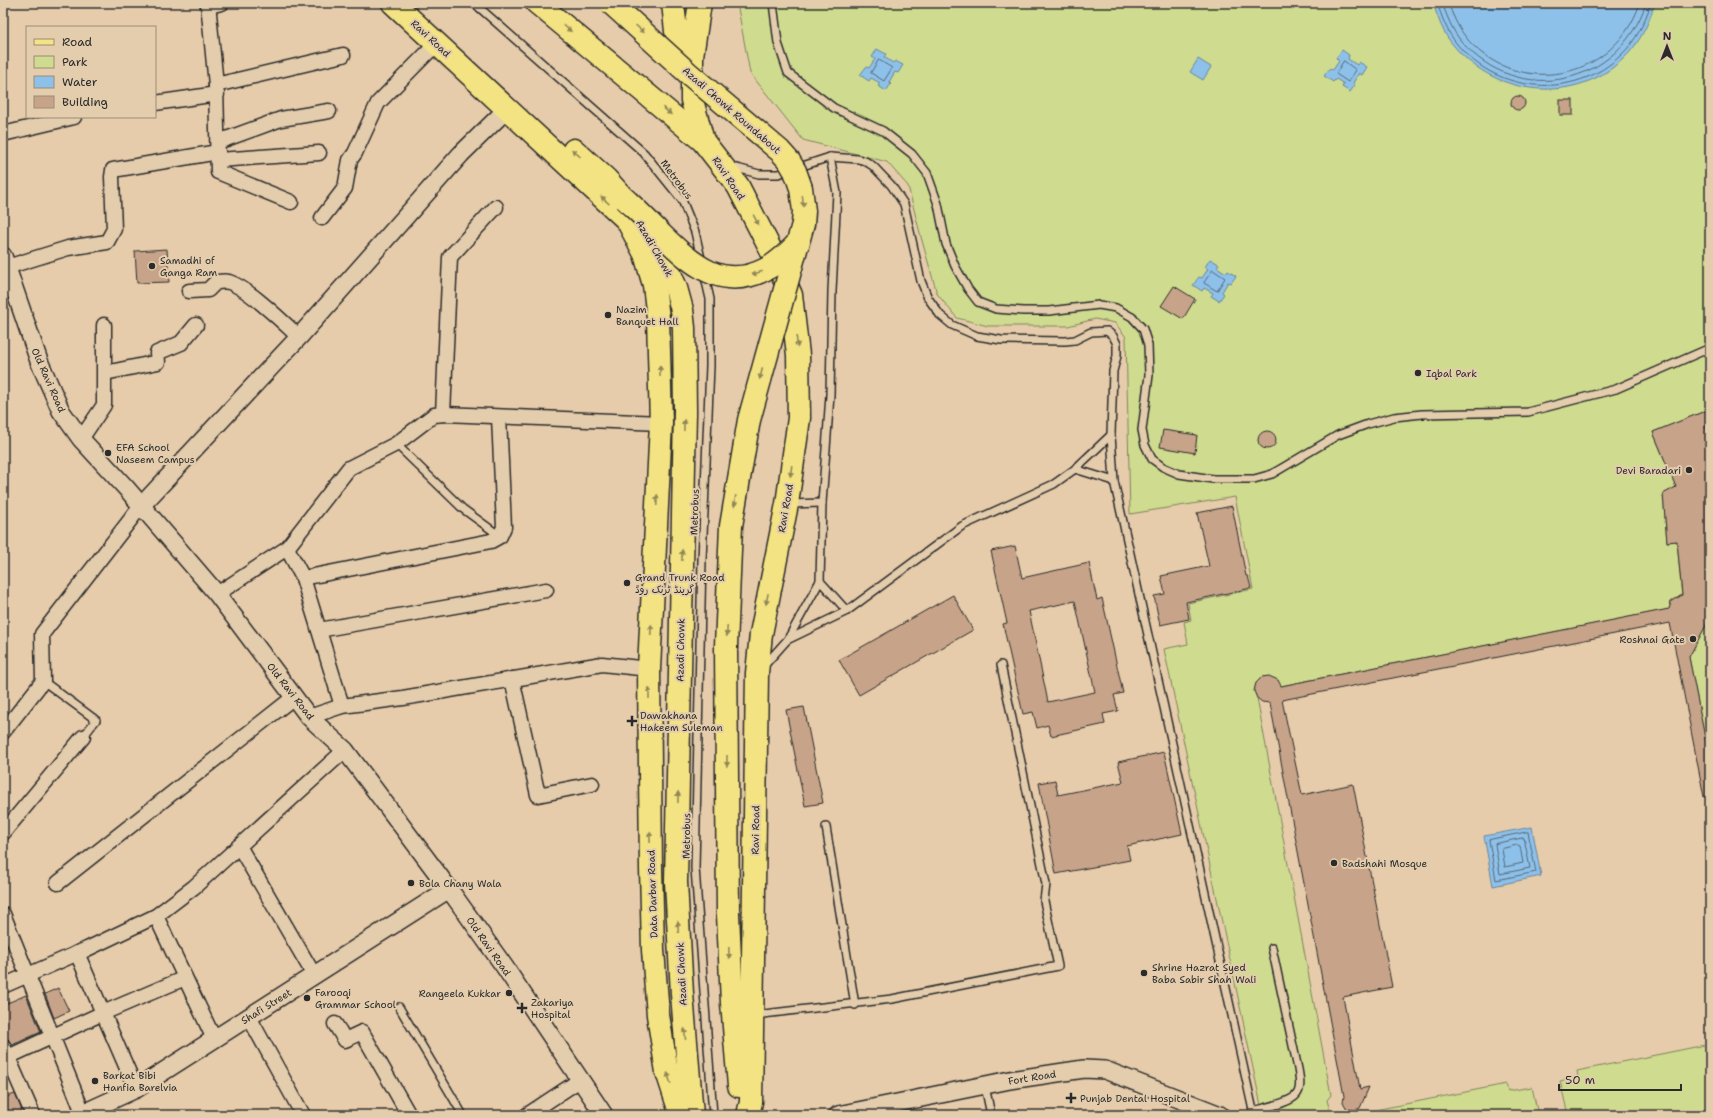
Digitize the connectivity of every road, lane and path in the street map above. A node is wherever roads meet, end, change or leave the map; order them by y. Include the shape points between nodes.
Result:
1 (393, 3) edge
2 (414, 3) edge
3 (474, 3) edge
4 (537, 3) edge
5 (611, 3) edge
6 (673, 3) edge
7 (700, 3) edge
8 (774, 3) edge
9 (213, 4) edge
10 (436, 44) junction
11 (344, 55) dead end
12 (688, 73) junction
13 (216, 90) junction
14 (156, 103) edge
15 (508, 110) junction
16 (329, 111) dead end
17 (70, 118) edge
18 (3, 134) edge
19 (703, 141) junction
20 (218, 151) junction
21 (319, 153) dead end
22 (830, 157) junction
23 (721, 164) junction
24 (625, 199) junction
25 (292, 202) dead end
26 (496, 207) dead end
27 (322, 218) dead end
28 (799, 242) junction
29 (5, 262) edge
30 (189, 291) dead end
31 (104, 325) dead end
32 (196, 325) dead end
33 (299, 337) junction
34 (1710, 348) edge
35 (105, 373) junction
36 (443, 414) junction
37 (499, 417) junction
38 (660, 423) junction
39 (1111, 435) junction
40 (81, 439) junction
41 (396, 444) junction
42 (1075, 469) junction
43 (1114, 481) junction
44 (822, 503) junction
45 (787, 504) junction
46 (141, 506) junction
47 (500, 536) junction
48 (287, 548) junction
49 (303, 578) junction
50 (820, 581) junction
51 (546, 590) dead end
52 (217, 594) junction
53 (847, 611) junction
54 (319, 630) junction
55 (788, 639) junction
56 (1001, 666) dead end
57 (649, 669) junction
58 (757, 673) junction
59 (512, 679) junction
60 (43, 681) junction
61 (294, 697) junction
62 (342, 706) junction
63 (309, 716) junction
64 (3, 732) edge
65 (83, 736) joint
66 (345, 750) junction
67 (592, 784) dead end
68 (826, 827) dead end
69 (3, 833) edge
70 (239, 846) junction
71 (58, 884) dead end
72 (449, 889) junction
73 (3, 914) edge
74 (156, 916) junction
75 (1272, 948) dead end
76 (77, 953) junction
77 (28, 975) junction
78 (314, 975) junction
79 (185, 978) junction
80 (3, 986) edge
81 (855, 1004) junction
82 (398, 1007) dead end
83 (103, 1013) junction
84 (753, 1016) junction
85 (249, 1017) junction
86 (335, 1024) dead end
87 (52, 1036) junction
88 (214, 1039) junction
89 (5, 1051) edge
90 (580, 1080) junction
91 (984, 1086) junction
92 (136, 1088) junction
93 (1253, 1113) edge
94 (82, 1114) edge
95 (33, 1115) edge
96 (303, 1115) edge
97 (409, 1115) edge
98 (463, 1115) edge
99 (527, 1115) edge
100 (604, 1115) edge
101 (681, 1115) edge
102 (692, 1115) edge
103 (713, 1115) edge
104 (742, 1115) edge
105 (748, 1115) edge
106 (838, 1115) edge
107 (991, 1115) edge
108 (1220, 1115) edge

1 - 10 main road, Ravi Road
24 -> 2 main road
3 - 103 lane, Metrobus via 644,153 682,200 695,232 710,299 695,868
4 -> 19 main road, Ravi Road
5 -> 12 main road, Azadi Chowk Roundabout, bridge
6 - 12 main road via 676,31
7 - 19 main road via 692,56 692,100
8 - 34 lane via 778,43 788,73 834,108 883,131 912,154 927,173 938,204 946,244 955,266 978,302 996,309 1023,311 1049,311 1099,305 1116,308 1132,317 1143,329 1148,345 1149,375 1142,430 1145,445 1152,458 1163,467 1179,474 1214,479 1254,478 1279,471 1338,435 1368,424 1394,417 1422,414 1528,412 1616,389
9 - 13 street
10 - 15 main road, Ravi Road
10 - 27 street via 378,103 350,160 345,188
11 - 13 street
12 -> 28 main road, Azadi Chowk Roundabout, bridge via 780,150 789,161 798,178 803,198 804,224
13 - 14 street
13 - 20 street
15 - 33 street via 461,154
38 -> 15 main road, Ravi Road via 658,318 654,285 637,237 627,220
16 - 20 street via 281,119
17 - 18 street
19 - 23 main road, Ravi Road
20 - 21 street
20 - 25 street via 218,172
20 - 29 street via 113,170 114,229 107,242
22 - 23 lane via 778,174 759,174
22 - 39 lane via 865,161 891,185 904,204 921,281 928,298 940,315 952,325 977,336 1001,340 1075,340 1099,330 1107,331 1113,336 1117,344 1117,356 1113,371
22 - 44 lane via 838,193 832,291 830,395
23 -> 45 main road, Ravi Road via 738,186 791,295 798,355 799,418
28 -> 24 main road, bridge via 778,261 760,272 746,276 721,276 688,259
102 -> 24 main road, Azadi Chowk, bridge via 676,882 685,411 684,328 676,288 667,266
26 - 36 street via 450,257
28 -> 104 main road, bridge via 749,420 731,526 726,646 728,914 732,1003
29 - 40 street, Old Ravi Road via 39,361 61,411
30 - 33 street via 208,290 216,282 229,282 268,309
31 - 35 street
32 - 35 street via 181,343 157,353 158,362
33 - 46 street
35 - 40 street via 104,405
36 - 37 street
36 - 41 street via 434,415
37 - 38 street
37 - 47 street via 504,527
57 -> 38 main road, Ravi Road
39 - 42 lane
39 - 43 lane
40 - 46 street, Old Ravi Road
41 - 47 lane via 463,509
41 - 48 street via 349,468
42 - 43 lane
42 - 53 lane via 1054,484 962,526
43 - 93 lane
44 - 45 lane
44 - 50 lane
45 -> 58 main road, Ravi Road via 761,634
46 - 52 street, Old Ravi Road
46 - 60 street via 42,634
47 - 49 street via 491,541
48 - 49 street
48 - 52 street
49 - 54 street
50 - 53 lane
50 - 55 lane
51 - 54 street
52 - 61 street, Old Ravi Road
53 - 55 lane
54 - 62 street
55 - 58 lane
56 - 81 lane via 1046,884 1044,901 1058,966
57 - 59 street via 602,664
101 -> 57 main road, Data Darbar Road via 667,1072 658,1014 651,868
58 - 84 main road, Ravi Road
59 - 62 street
59 - 67 street via 538,795
60 - 64 street
60 - 65 lane via 96,720
61 - 63 street, Old Ravi Road
61 - 71 street
62 - 63 street
63 - 66 street, Old Ravi Road
65 - 69 street
66 - 70 street
66 - 72 street, Old Ravi Road
68 - 81 lane
70 - 74 street via 194,887
70 - 78 street
72 - 78 street, Shafi Street
72 - 90 street, Old Ravi Road
73 - 77 street
74 - 76 street
74 - 79 street
75 - 93 lane via 1300,1086 1297,1094 1288,1100
76 - 77 street
76 - 83 street
77 - 80 street
77 - 87 street
78 - 85 street, Shafi Street
79 - 83 street
79 - 88 street
81 - 84 lane
82 - 98 lane
83 - 87 street
83 - 92 street
84 - 105 main road, Ravi Road via 751,1102
85 - 88 street, Shafi Street
85 - 96 street
86 - 97 street via 345,1040 362,1032
87 - 89 street
87 - 94 street
88 - 92 street, Shafi Street
89 - 95 street
90 - 99 street
90 - 100 street, Old Ravi Road
91 - 106 street, Fort Road
91 - 107 lane
91 - 108 street, Fort Road via 1084,1068 1105,1070
92 - 94 street, Shafi Street

